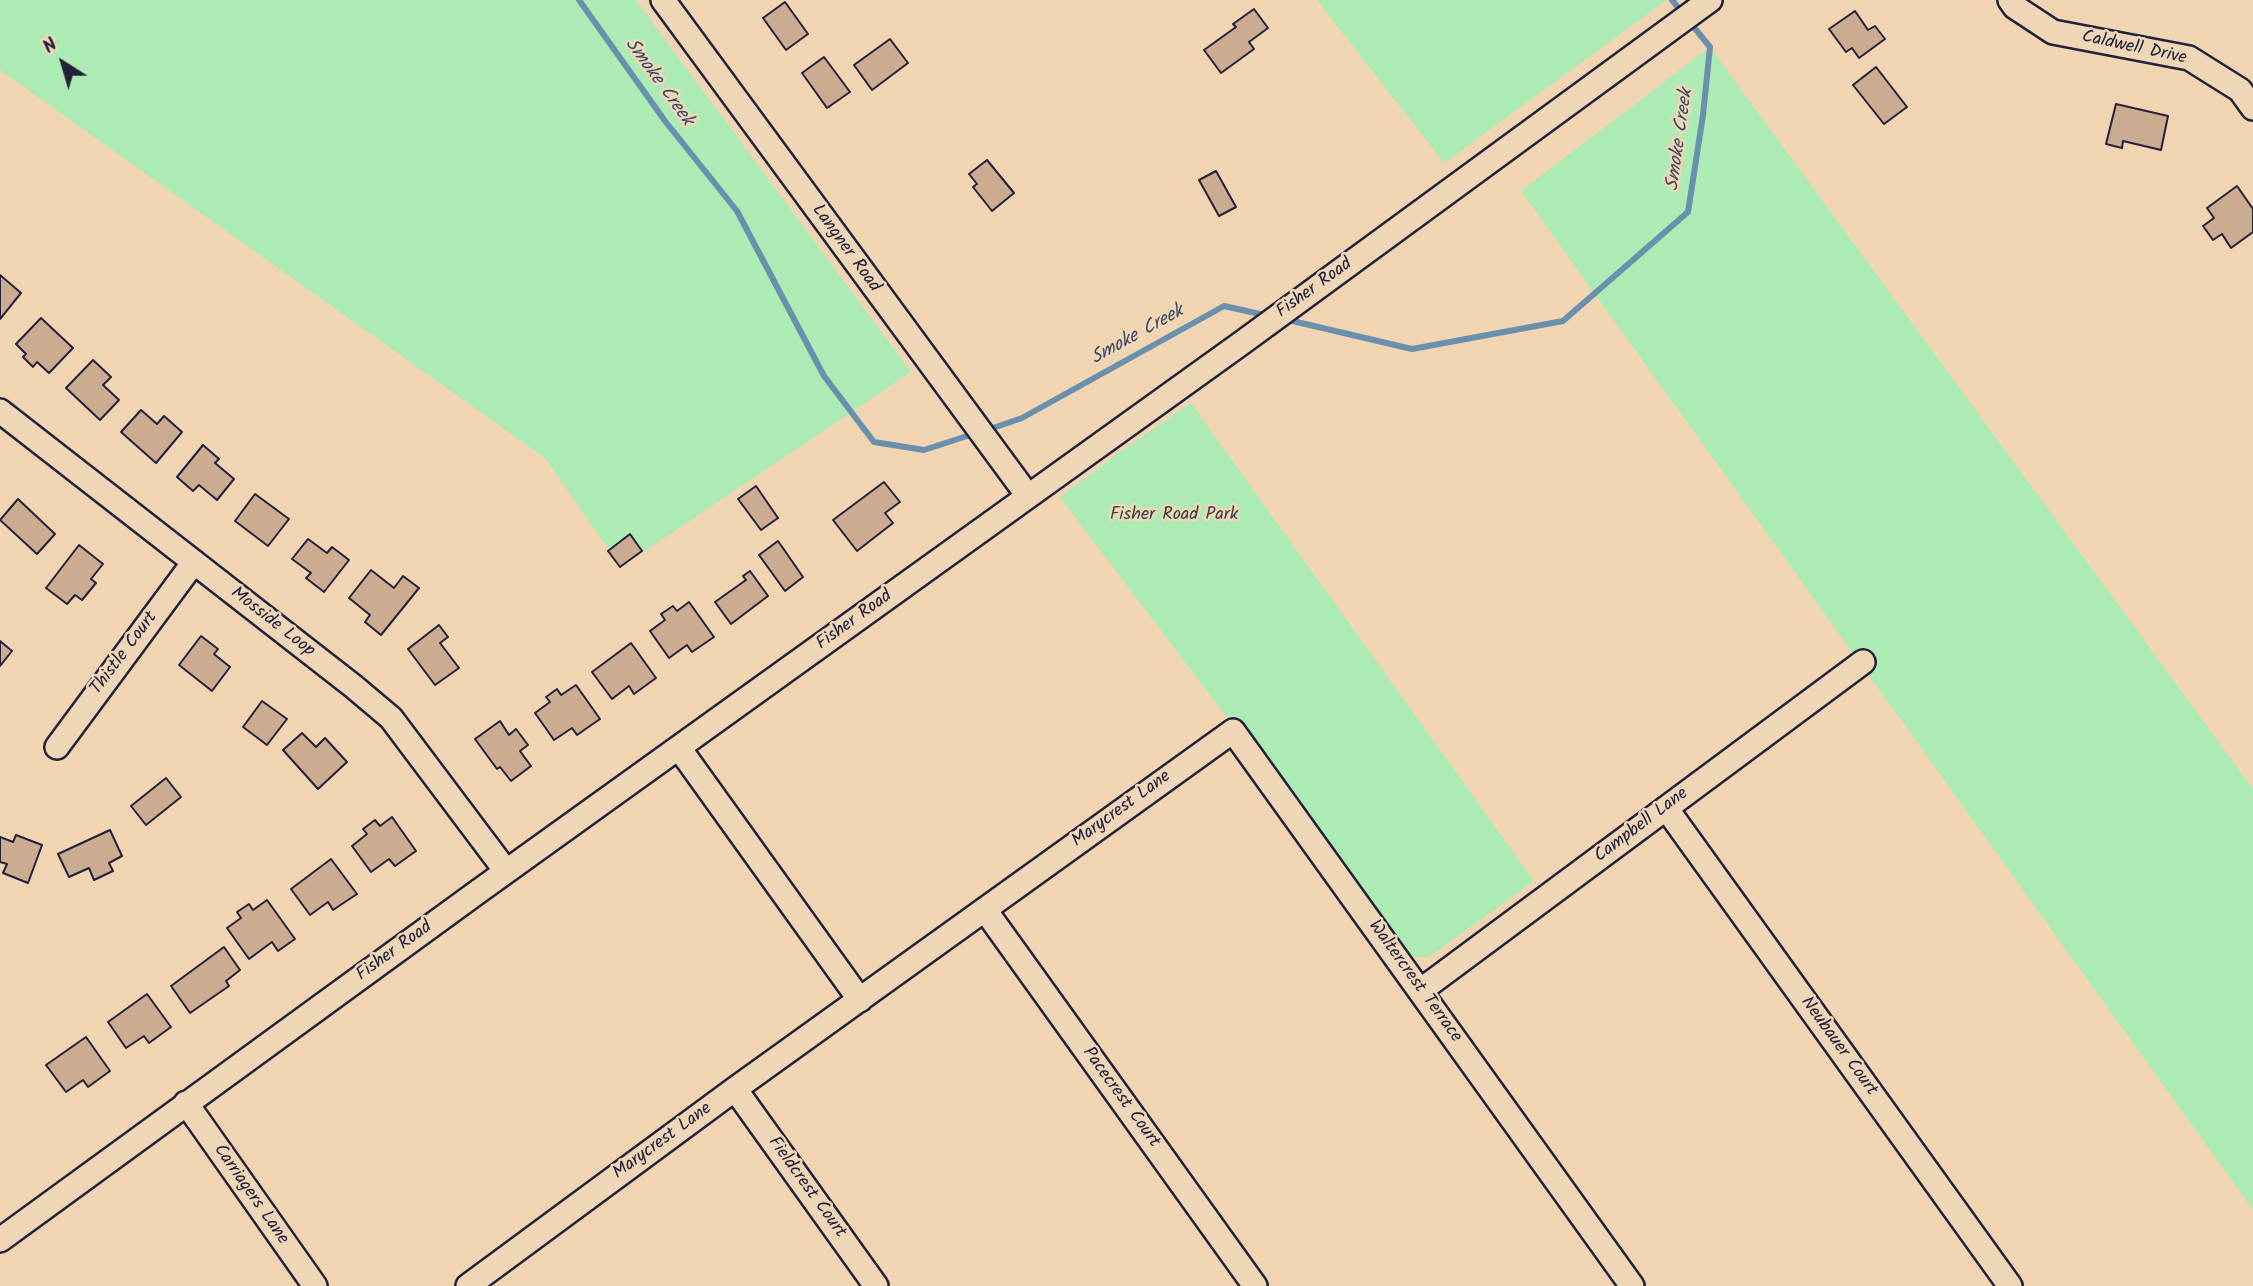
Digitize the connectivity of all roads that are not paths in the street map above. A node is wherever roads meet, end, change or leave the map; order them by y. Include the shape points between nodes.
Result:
1 (663, 0) edge
2 (1710, 0) edge
3 (2010, 0) edge
4 (2253, 108) edge
5 (0, 411) edge
6 (1027, 496) junction
7 (194, 562) junction
8 (1863, 662) dead end
9 (57, 747) dead end
10 (679, 748) junction
11 (1180, 769) joint
12 (1666, 808) junction
13 (506, 871) junction
14 (985, 910) junction
15 (1420, 991) junction
16 (860, 1000) junction
17 (735, 1089) junction
18 (186, 1103) junction
19 (0, 1240) edge
20 (495, 1278) edge
21 (315, 1286) edge
22 (468, 1286) edge
23 (876, 1286) edge
24 (1255, 1286) edge
25 (1632, 1286) edge
26 (2010, 1286) edge

1 - 6 street, Langner Road
2 - 6 street, Fisher Road
3 - 4 street, Caldwell Drive via 2053,32 2189,58 2240,90
5 - 7 street, Mosside Loop
6 - 10 street, Fisher Road
7 - 9 street, Thistle Court
7 - 13 street, Mosside Loop via 390,718
8 - 12 street, Campbell Lane
10 - 13 street, Fisher Road
10 - 16 street
11 - 14 street, Marycrest Lane
11 - 15 street, Waltercrest Terrace via 1233,730
12 - 15 street, Campbell Lane
12 - 26 street, Neubauer Court
13 - 18 street, Fisher Road
14 - 16 street, Marycrest Lane
14 - 24 street, Pacecrest Court
15 - 25 street, Waltercrest Terrace
16 - 17 street, Marycrest Lane
17 - 20 street, Marycrest Lane
17 - 23 street, Fieldcrest Court
18 - 19 street, Fisher Road
18 - 21 street, Carriagers Lane
20 - 22 street, Marycrest Lane

